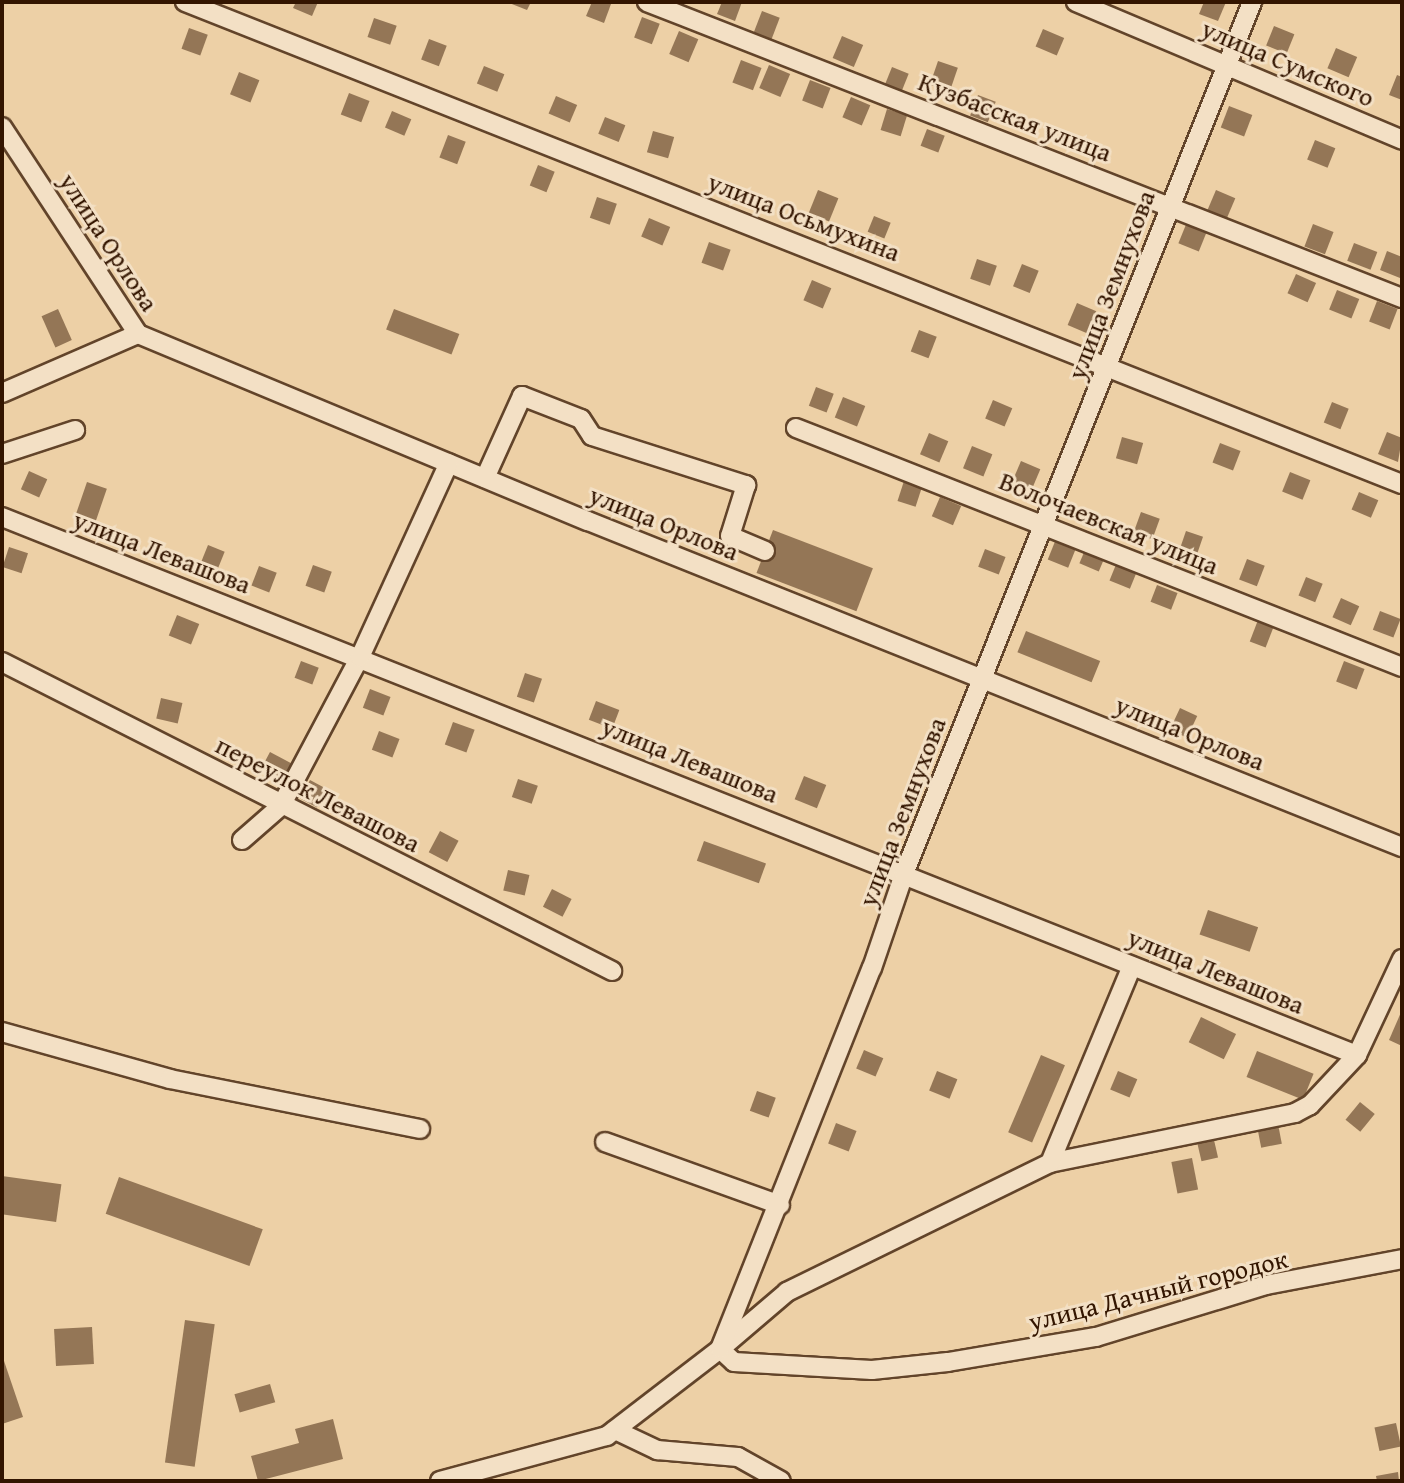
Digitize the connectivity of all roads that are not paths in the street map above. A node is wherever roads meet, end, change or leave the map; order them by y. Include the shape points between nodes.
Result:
1 (186, 2) edge
2 (647, 2) edge
3 (1076, 2) edge
4 (1252, 2) edge
5 (1226, 66) junction
6 (2, 127) edge
7 (1402, 140) edge
8 (1170, 206) junction
9 (1402, 298) edge
10 (138, 334) junction
11 (1108, 365) junction
12 (2, 393) edge
13 (796, 428) dead end
14 (75, 430) dead end
15 (2, 454) edge
16 (450, 463) junction
17 (485, 478) junction
18 (1402, 484) edge
19 (2, 517) edge
20 (1044, 526) junction
21 (765, 551) dead end
22 (360, 657) junction
23 (2, 662) edge
24 (1402, 667) edge
25 (984, 677) junction
26 (281, 806) junction
27 (242, 840) dead end
28 (1402, 847) edge
29 (904, 874) junction
30 (1402, 959) edge
31 (1132, 966) junction
32 (612, 971) dead end
33 (2, 1032) edge
34 (1357, 1055) junction
35 (420, 1129) dead end
36 (606, 1142) dead end
37 (1050, 1163) junction
38 (779, 1205) junction
39 (1402, 1259) edge
40 (720, 1349) junction
41 (615, 1430) junction
42 (440, 1481) edge
43 (781, 1481) edge

1 - 11 street, улица Осьмухина
2 - 8 street, Кузбасская улица
3 - 5 street, улица Сумского
4 - 5 street, улица Земнухова
5 - 7 street, улица Сумского
5 - 8 street, улица Земнухова
6 - 10 street, улица Орлова
8 - 9 street, Кузбасская улица
8 - 11 street, улица Земнухова
10 - 12 street
10 - 16 street, улица Орлова
11 - 18 street, улица Осьмухина
11 - 20 street, улица Земнухова
13 - 20 street, Волочаевская улица
14 - 15 street
16 - 17 street, улица Орлова
16 - 22 street
17 - 21 street via 522,396 581,419 592,436 746,485 730,536
17 - 25 street, улица Орлова
19 - 22 street, улица Левашова
20 - 24 street, Волочаевская улица
20 - 25 street, улица Земнухова
22 - 26 street
22 - 29 street, улица Левашова
23 - 26 street, переулок Левашова
25 - 28 street, улица Орлова
25 - 29 street, улица Земнухова
26 - 27 street
26 - 32 street, переулок Левашова
29 - 31 street, улица Левашова
29 - 38 street, улица Земнухова
30 - 34 street
31 - 34 street, улица Левашова
31 - 37 street
33 - 35 street via 170,1079
34 - 37 street via 1330,1088 1295,1113
36 - 38 street
37 - 40 street via 787,1292
38 - 40 street, улица Земнухова
39 - 40 street, улица Дачный городок via 1266,1286 1096,1337 948,1362 872,1370 734,1362
40 - 41 street
41 - 42 street
41 - 43 street via 657,1450 738,1457

